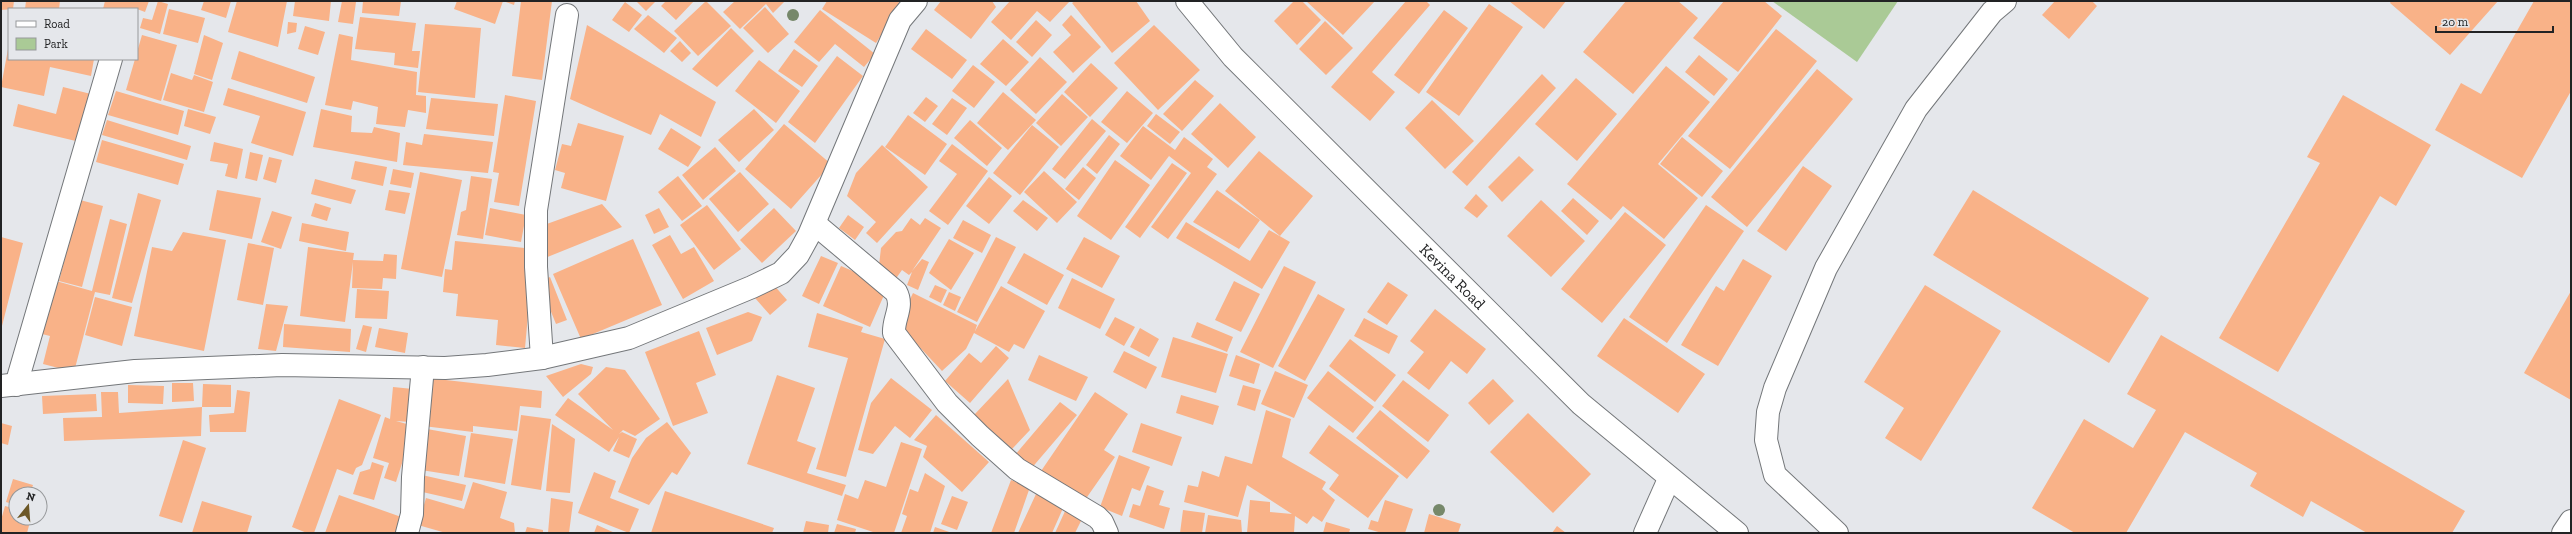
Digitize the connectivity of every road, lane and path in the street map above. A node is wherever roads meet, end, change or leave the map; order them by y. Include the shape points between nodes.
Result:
1 (916, 1) edge
2 (1187, 1) edge
3 (2005, 1) edge
4 (567, 15) dead end
5 (111, 60) edge
6 (815, 224) junction
7 (542, 358) junction
8 (424, 368) junction
9 (9, 386) edge
10 (1669, 479) junction
11 (2571, 520) edge
12 (408, 533) edge
13 (1107, 533) edge
14 (1645, 533) edge
15 (1738, 533) edge
16 (1837, 533) edge
17 (2563, 533) edge

1 - 6 street via 900,20
2 - 10 street, Kevina Road via 1233,57 1581,404
3 - 16 street via 1992,12 1916,109 1826,268 1775,388 1768,412 1766,440 1775,475
4 - 7 street via 536,210 536,267
5 - 9 street
6 - 7 street via 798,255 781,272 770,278 629,338
6 - 13 street via 896,292 900,307 894,323 894,333 947,403 1017,469 1097,517
7 - 8 street via 487,365
8 - 9 street via 282,365 134,372
8 - 12 street via 412,514
10 - 14 street
10 - 15 street, Kevina Road
11 - 17 street

